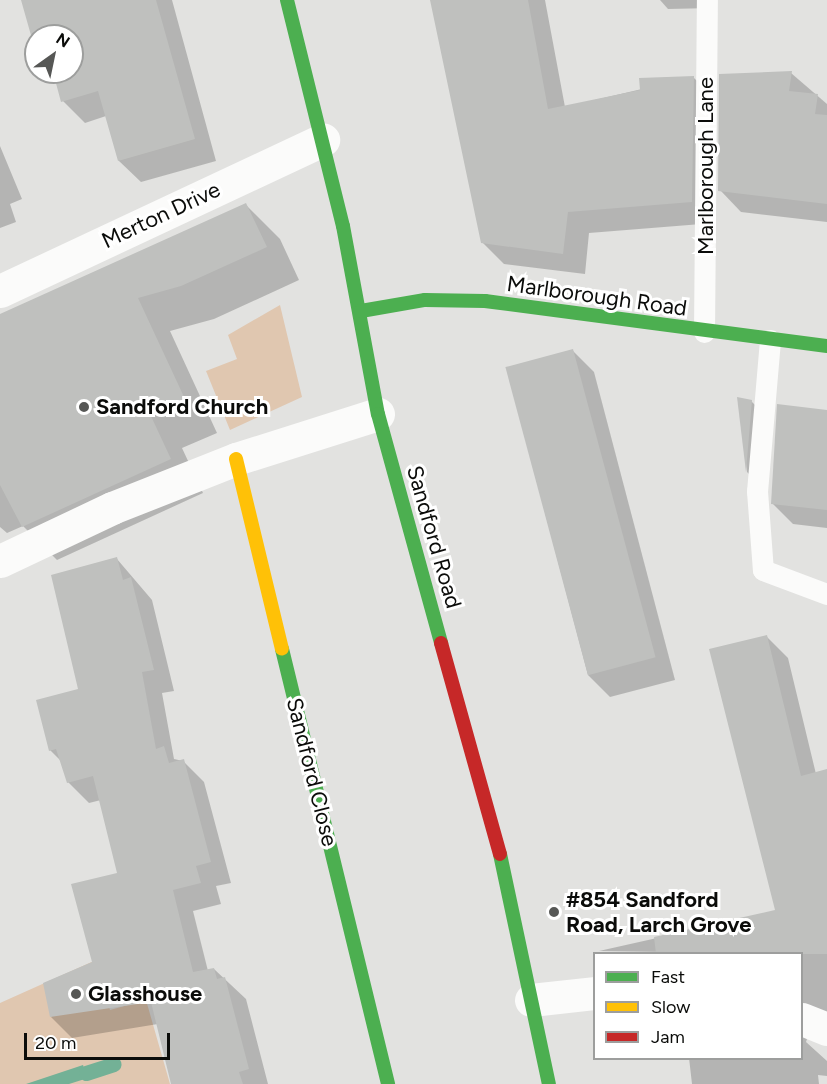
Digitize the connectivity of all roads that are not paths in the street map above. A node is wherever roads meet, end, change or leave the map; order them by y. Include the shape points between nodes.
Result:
1 (287, 0) edge
2 (707, 0) edge
3 (322, 140) junction
4 (0, 291) edge
5 (361, 311) junction
6 (704, 332) junction
7 (770, 340) junction
8 (827, 346) edge
9 (378, 414) junction
10 (236, 459) junction
11 (0, 561) edge
12 (827, 594) edge
13 (593, 993) edge
14 (531, 1000) junction
15 (803, 1020) edge
16 (827, 1029) edge
17 (388, 1084) edge
18 (549, 1084) edge

1 - 3 main road, Sandford Road
2 - 6 lane, Marlborough Lane
3 - 4 street, Merton Drive
3 - 5 main road, Sandford Road
5 - 6 main road, Marlborough Road via 426,300 485,301
5 - 9 main road, Sandford Road
6 - 7 main road, Marlborough Road
7 - 8 main road, Marlborough Road
7 - 12 lane via 757,491 763,570
9 - 10 street
9 - 14 main road, Sandford Road via 501,859
10 - 11 street via 112,508
10 - 17 main road, Sandford Close
13 - 14 street
14 - 18 main road, Sandford Road
15 - 16 street

